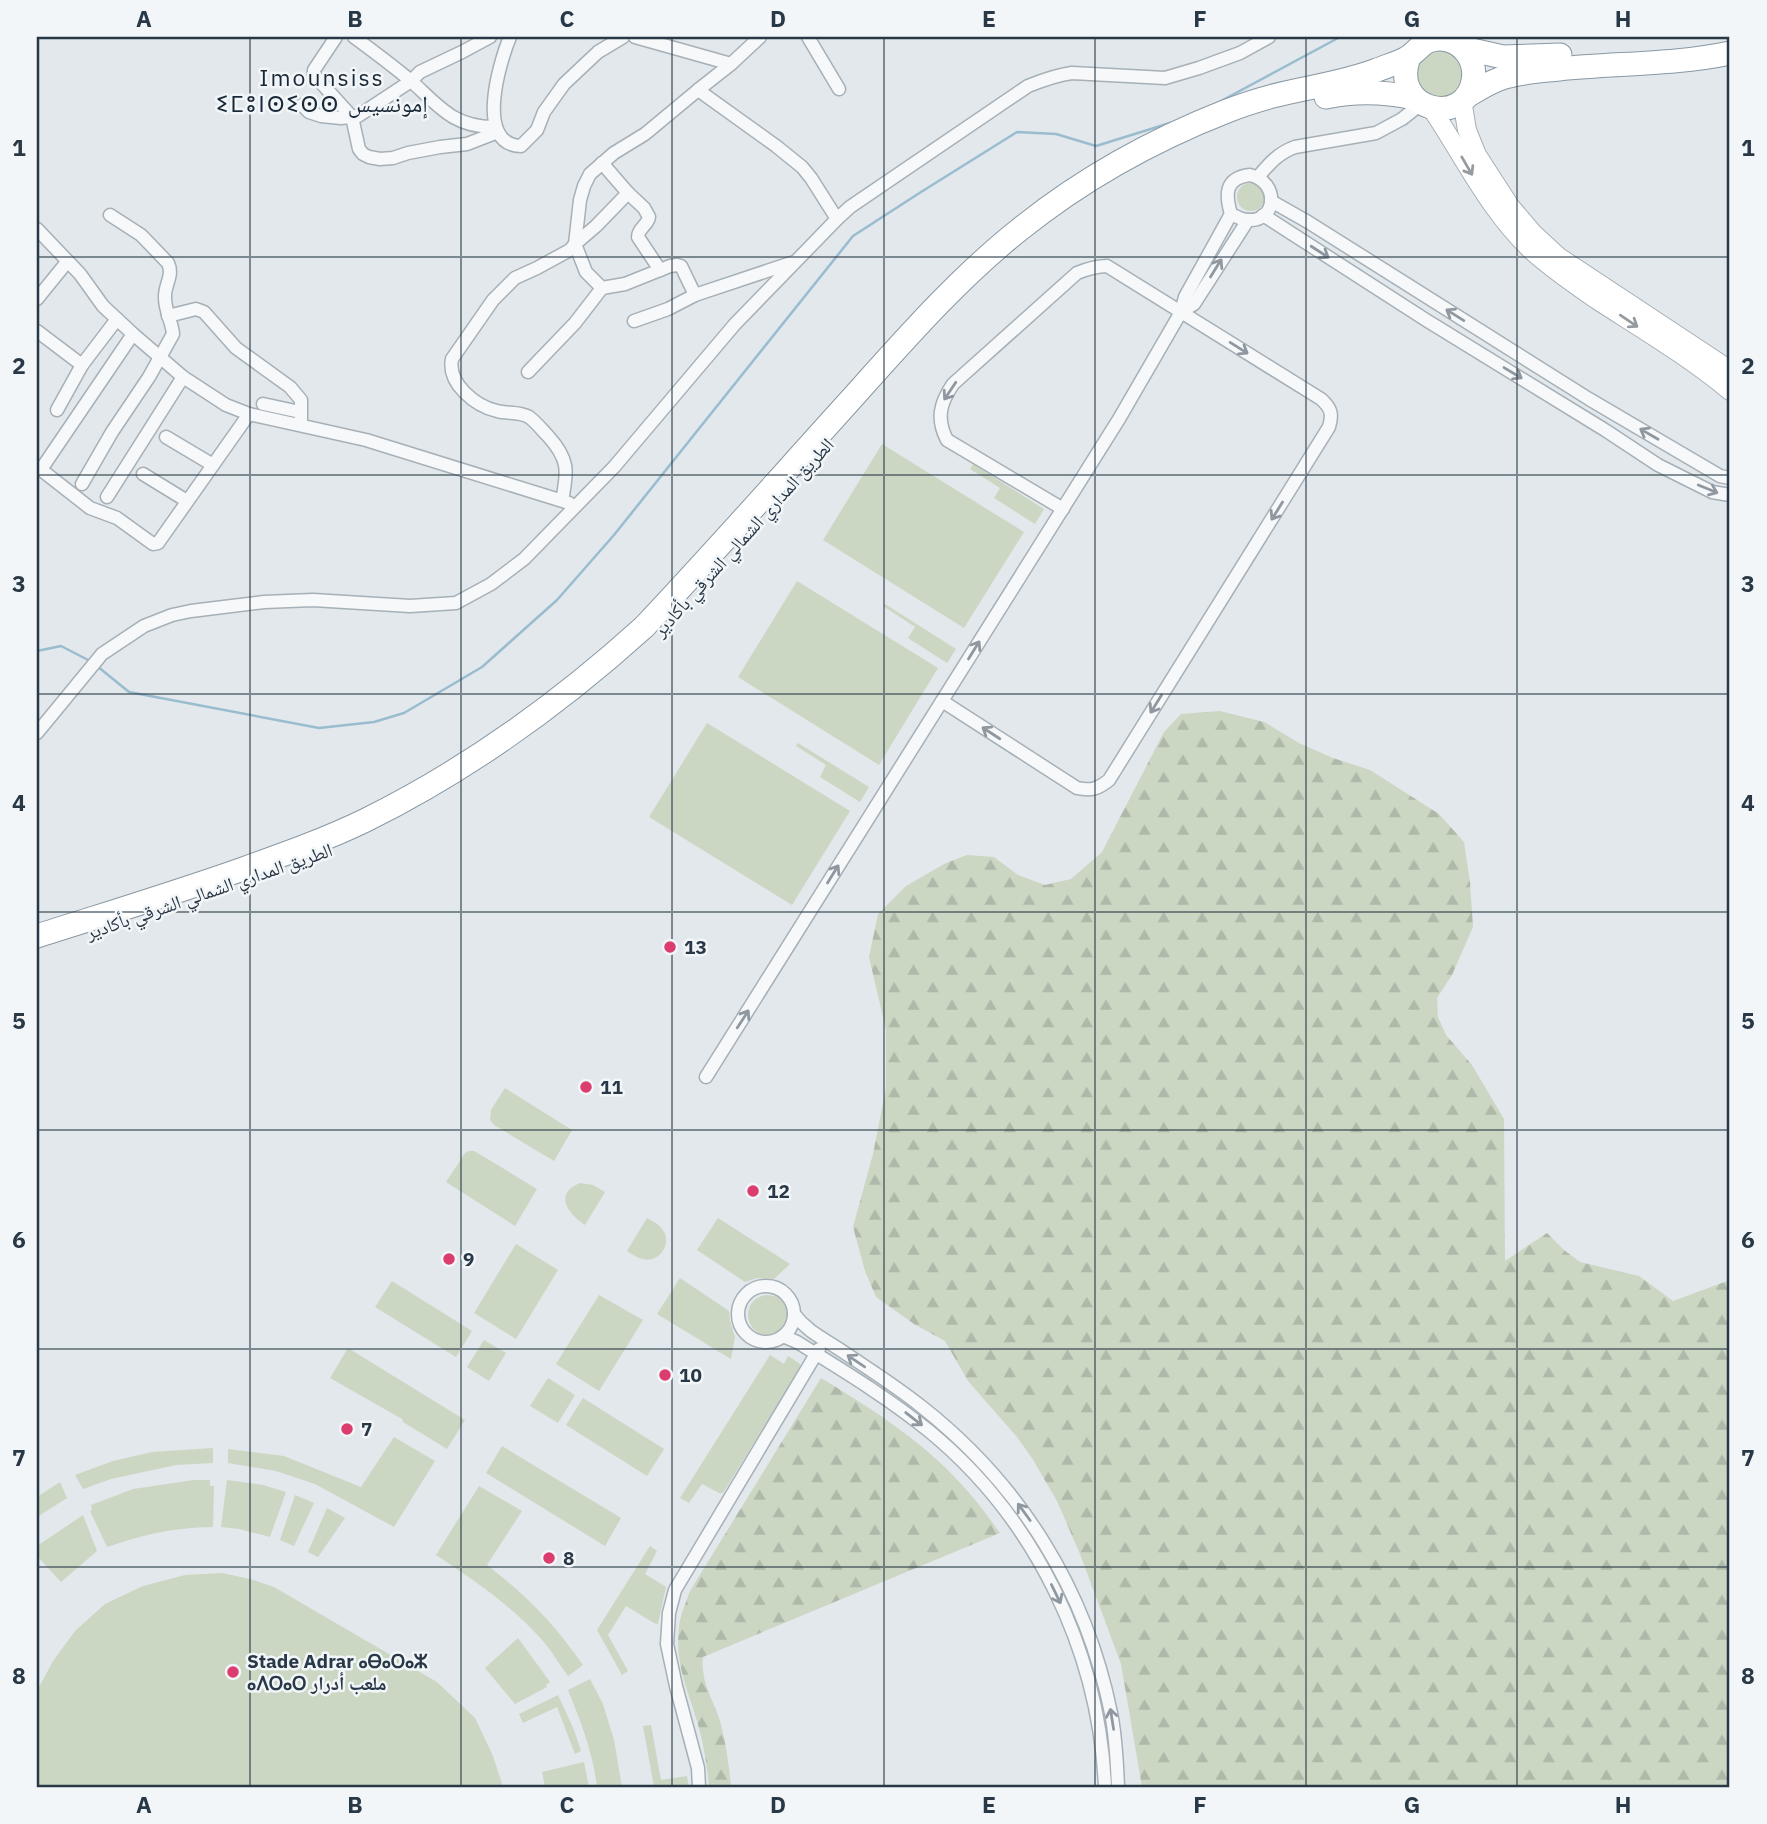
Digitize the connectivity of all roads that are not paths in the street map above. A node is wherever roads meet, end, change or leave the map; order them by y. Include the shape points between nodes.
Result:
1 (336, 37) edge
2 (355, 37) edge
3 (490, 37) edge
4 (510, 37) edge
5 (623, 37) edge
6 (635, 37) edge
7 (760, 37) edge
8 (808, 37) edge
9 (1269, 37) edge
10 (1730, 41) edge
11 (1454, 42) edge
12 (1411, 49) edge
13 (1730, 53) edge
14 (732, 64) junction
15 (411, 81) junction
16 (839, 89) dead end
17 (698, 90) junction
18 (1465, 98) junction
19 (1422, 103) junction
20 (302, 105) dead end
21 (352, 117) junction
22 (497, 130) junction
23 (602, 163) junction
24 (1258, 177) junction
25 (628, 193) junction
26 (1271, 201) junction
27 (1231, 214) junction
28 (110, 215) dead end
29 (1263, 215) junction
30 (837, 219) junction
31 (1248, 220) junction
32 (37, 229) edge
33 (575, 244) junction
34 (796, 261) junction
35 (67, 262) junction
36 (660, 270) junction
37 (602, 288) junction
38 (695, 295) junction
39 (37, 299) edge
40 (1181, 312) junction
41 (168, 316) junction
42 (117, 319) junction
43 (634, 321) dead end
44 (37, 331) edge
45 (133, 334) junction
46 (160, 358) junction
47 (82, 365) junction
48 (1730, 370) edge
49 (528, 372) dead end
50 (183, 377) junction
51 (1730, 391) edge
52 (263, 404) dead end
53 (57, 410) dead end
54 (249, 414) junction
55 (300, 418) junction
56 (166, 437) dead end
57 (213, 465) junction
58 (143, 474) dead end
59 (1730, 478) edge
60 (82, 484) dead end
61 (1730, 495) edge
62 (107, 497) dead end
63 (562, 500) junction
64 (187, 501) junction
65 (576, 505) junction
66 (1063, 509) junction
67 (943, 701) junction
68 (58, 708) junction
69 (37, 715) edge
70 (37, 733) edge
71 (37, 943) edge
72 (706, 1077) dead end
73 (794, 1314) junction
74 (783, 1336) junction
75 (825, 1340) junction
76 (816, 1354) junction
77 (699, 1787) edge
78 (1105, 1787) edge
79 (1118, 1787) edge

1 - 21 street via 314,75
2 - 15 street
3 - 15 street via 419,72
4 - 22 street via 496,81
5 - 22 street via 598,52 564,84 537,130 521,146 512,146
6 - 14 street
7 - 14 street
8 - 16 street
9 - 30 street via 1240,53 1165,78 1072,73 1037,82
10 - 11 highway via 1530,57 1503,57
11 - 12 highway via 1440,39
11 - 18 highway via 1471,58 1474,71
12 - 19 highway via 1405,78 1408,89
12 - 71 highway, الطريق المداري الشمالي الشرقي بأكادير via 1360,77 1271,96 1188,127 1087,182 1018,231 902,343 644,627 548,709 469,762 365,821 287,854
13 - 18 highway via 1537,71 1487,84
14 - 17 street
15 - 21 street
15 - 22 street via 450,117
17 - 23 street
17 - 30 street via 802,167
18 - 19 highway via 1442,109
18 - 48 street via 1467,130 1477,155 1533,233 1559,257
19 - 24 street via 1376,133 1286,150
19 -> 51 street via 1450,136 1491,204 1532,251
19 - 71 highway, الطريق المداري الشمالي الشرقي بأكادير via 1385,93 1332,96 1275,110 1193,140 1094,192 973,287 682,606 649,640 550,723 470,777 363,836 184,903
20 - 21 street via 321,116
21 - 22 street via 359,149 380,159 467,144
23 - 25 street
23 - 33 street via 584,186
24 - 26 street via 1269,186
24 - 27 street via 1242,176 1230,186 1227,202
25 - 33 street
25 - 36 street via 649,217 638,236
26 - 29 street
59 -> 26 street via 1589,398
27 - 31 street
27 - 40 street
28 - 41 street via 141,235 168,263 171,276 164,299
29 - 31 street
29 -> 61 street via 1658,465 1712,492
30 - 34 street
40 -> 31 street via 1194,304
32 - 35 street
33 - 37 street via 586,272
33 - 63 street via 515,278 486,309 451,365 453,378 467,395 497,411 530,417 554,443 566,466
34 - 38 street
34 - 65 street
35 - 39 street
35 - 42 street
36 - 37 street
36 - 38 street via 681,266
37 - 49 street
38 - 43 street
40 - 66 street
40 -> 66 street via 1107,266 1099,266 1077,274 953,384 940,415 947,440
40 -> 67 street via 1321,399 1330,409 1329,427 1109,780 1101,786 1077,788
41 - 46 street via 173,334
41 - 55 street via 196,309 204,312 236,348 290,387 301,400
42 - 45 street
42 - 47 street
44 - 47 street
45 - 46 street
45 - 64 street via 42,469 90,508 117,518 153,544
46 - 50 street
46 - 60 street
47 - 53 street
50 - 54 street
50 - 62 street
52 - 55 street
54 - 55 street
54 - 57 street
55 - 63 street
56 - 57 street
57 - 64 street
58 - 64 street
63 - 65 street
65 - 68 street via 524,559 456,603 264,602 172,615 144,626 102,654
67 -> 66 street
72 -> 67 street
68 - 69 street
68 - 70 street
73 - 74 street
73 - 74 street via 789,1298 777,1288 762,1286 742,1299 738,1316 747,1334 762,1342
73 - 75 street via 805,1328
74 - 76 street
75 - 76 street
79 -> 75 street via 1112,1716 1094,1646 1046,1543 1003,1483 957,1437
76 - 77 street via 675,1590 667,1644
76 -> 78 street via 931,1432 1012,1518 1042,1566 1071,1627 1093,1698

